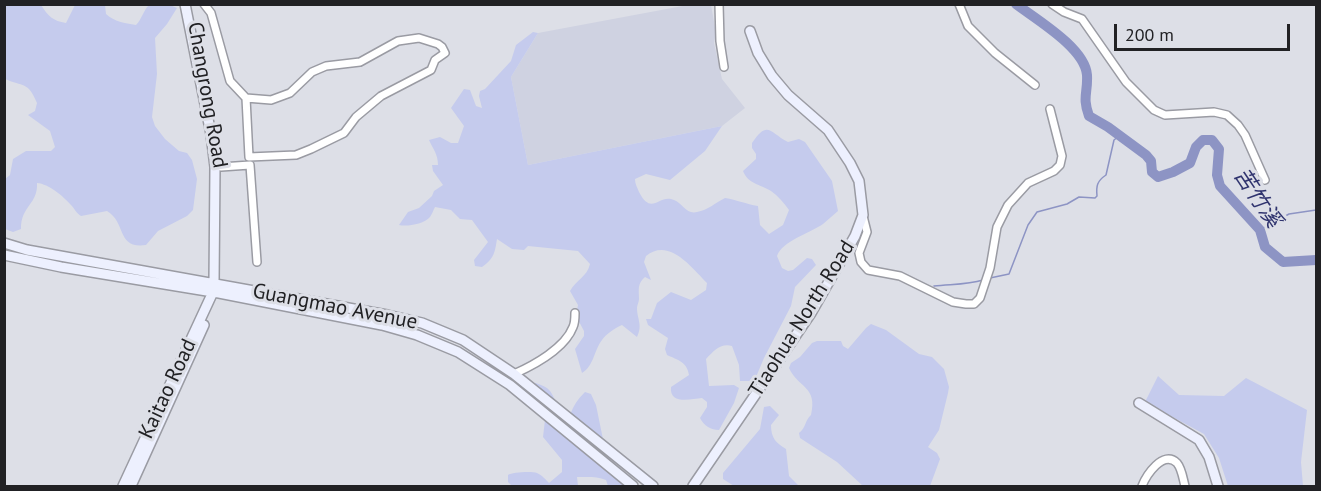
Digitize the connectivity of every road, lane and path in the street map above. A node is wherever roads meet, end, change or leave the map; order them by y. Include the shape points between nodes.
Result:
1 (185, 4) edge
2 (191, 4) edge
3 (204, 4) edge
4 (719, 4) edge
5 (959, 4) edge
6 (1052, 4) edge
7 (750, 31) dead end
8 (724, 67) dead end
9 (1035, 85) dead end
10 (246, 98) junction
11 (1050, 109) dead end
12 (221, 167) junction
13 (1265, 180) dead end
14 (863, 215) junction
15 (4, 243) edge
16 (4, 255) edge
17 (257, 262) dead end
18 (216, 288) junction
19 (575, 313) dead end
20 (514, 374) junction
21 (1139, 403) dead end
22 (123, 486) edge
23 (131, 486) edge
24 (633, 486) edge
25 (653, 486) edge
26 (693, 486) edge
27 (1142, 486) edge
28 (1185, 486) edge
29 (1218, 486) edge

1 - 18 main road, Changrong Road via 212,135
2 - 12 main road, Changrong Road
3 - 10 street via 211,13 230,81
4 - 8 street
5 - 9 street via 968,26
6 - 13 street via 1082,19 1126,82 1154,110 1166,115 1227,115 1245,135
7 - 14 main road, Tiaohua North Road via 772,76 828,130 850,163 859,181
10 - 10 street via 249,157 296,155 344,133 381,96 431,70 435,60 445,53 438,44 419,38 398,41 360,62 326,66 312,72 290,93 271,100
11 - 14 street via 1062,156 1060,165 1028,183 1008,205 996,227 990,268 980,298 974,304 953,302 900,276 868,270 859,253 867,232
12 - 17 street via 250,165
12 - 18 main road, Changrong Road
14 - 26 main road, Tiaohua North Road via 812,313
15 - 18 main road, Guangmao Avenue
16 - 18 main road, Guangmao Avenue via 61,267
18 - 20 main road, Guangmao Avenue via 422,323 463,340
18 - 22 main road, Kaitao Road
18 - 23 main road, Kaitao Road
18 - 24 main road, Guangmao Avenue via 382,325 458,352 510,385
19 - 20 street via 574,326 565,340 536,364
20 - 25 main road, Guangmao Avenue
21 - 29 main road via 1198,440 1209,457
27 - 28 street via 1155,466 1165,459 1177,464

